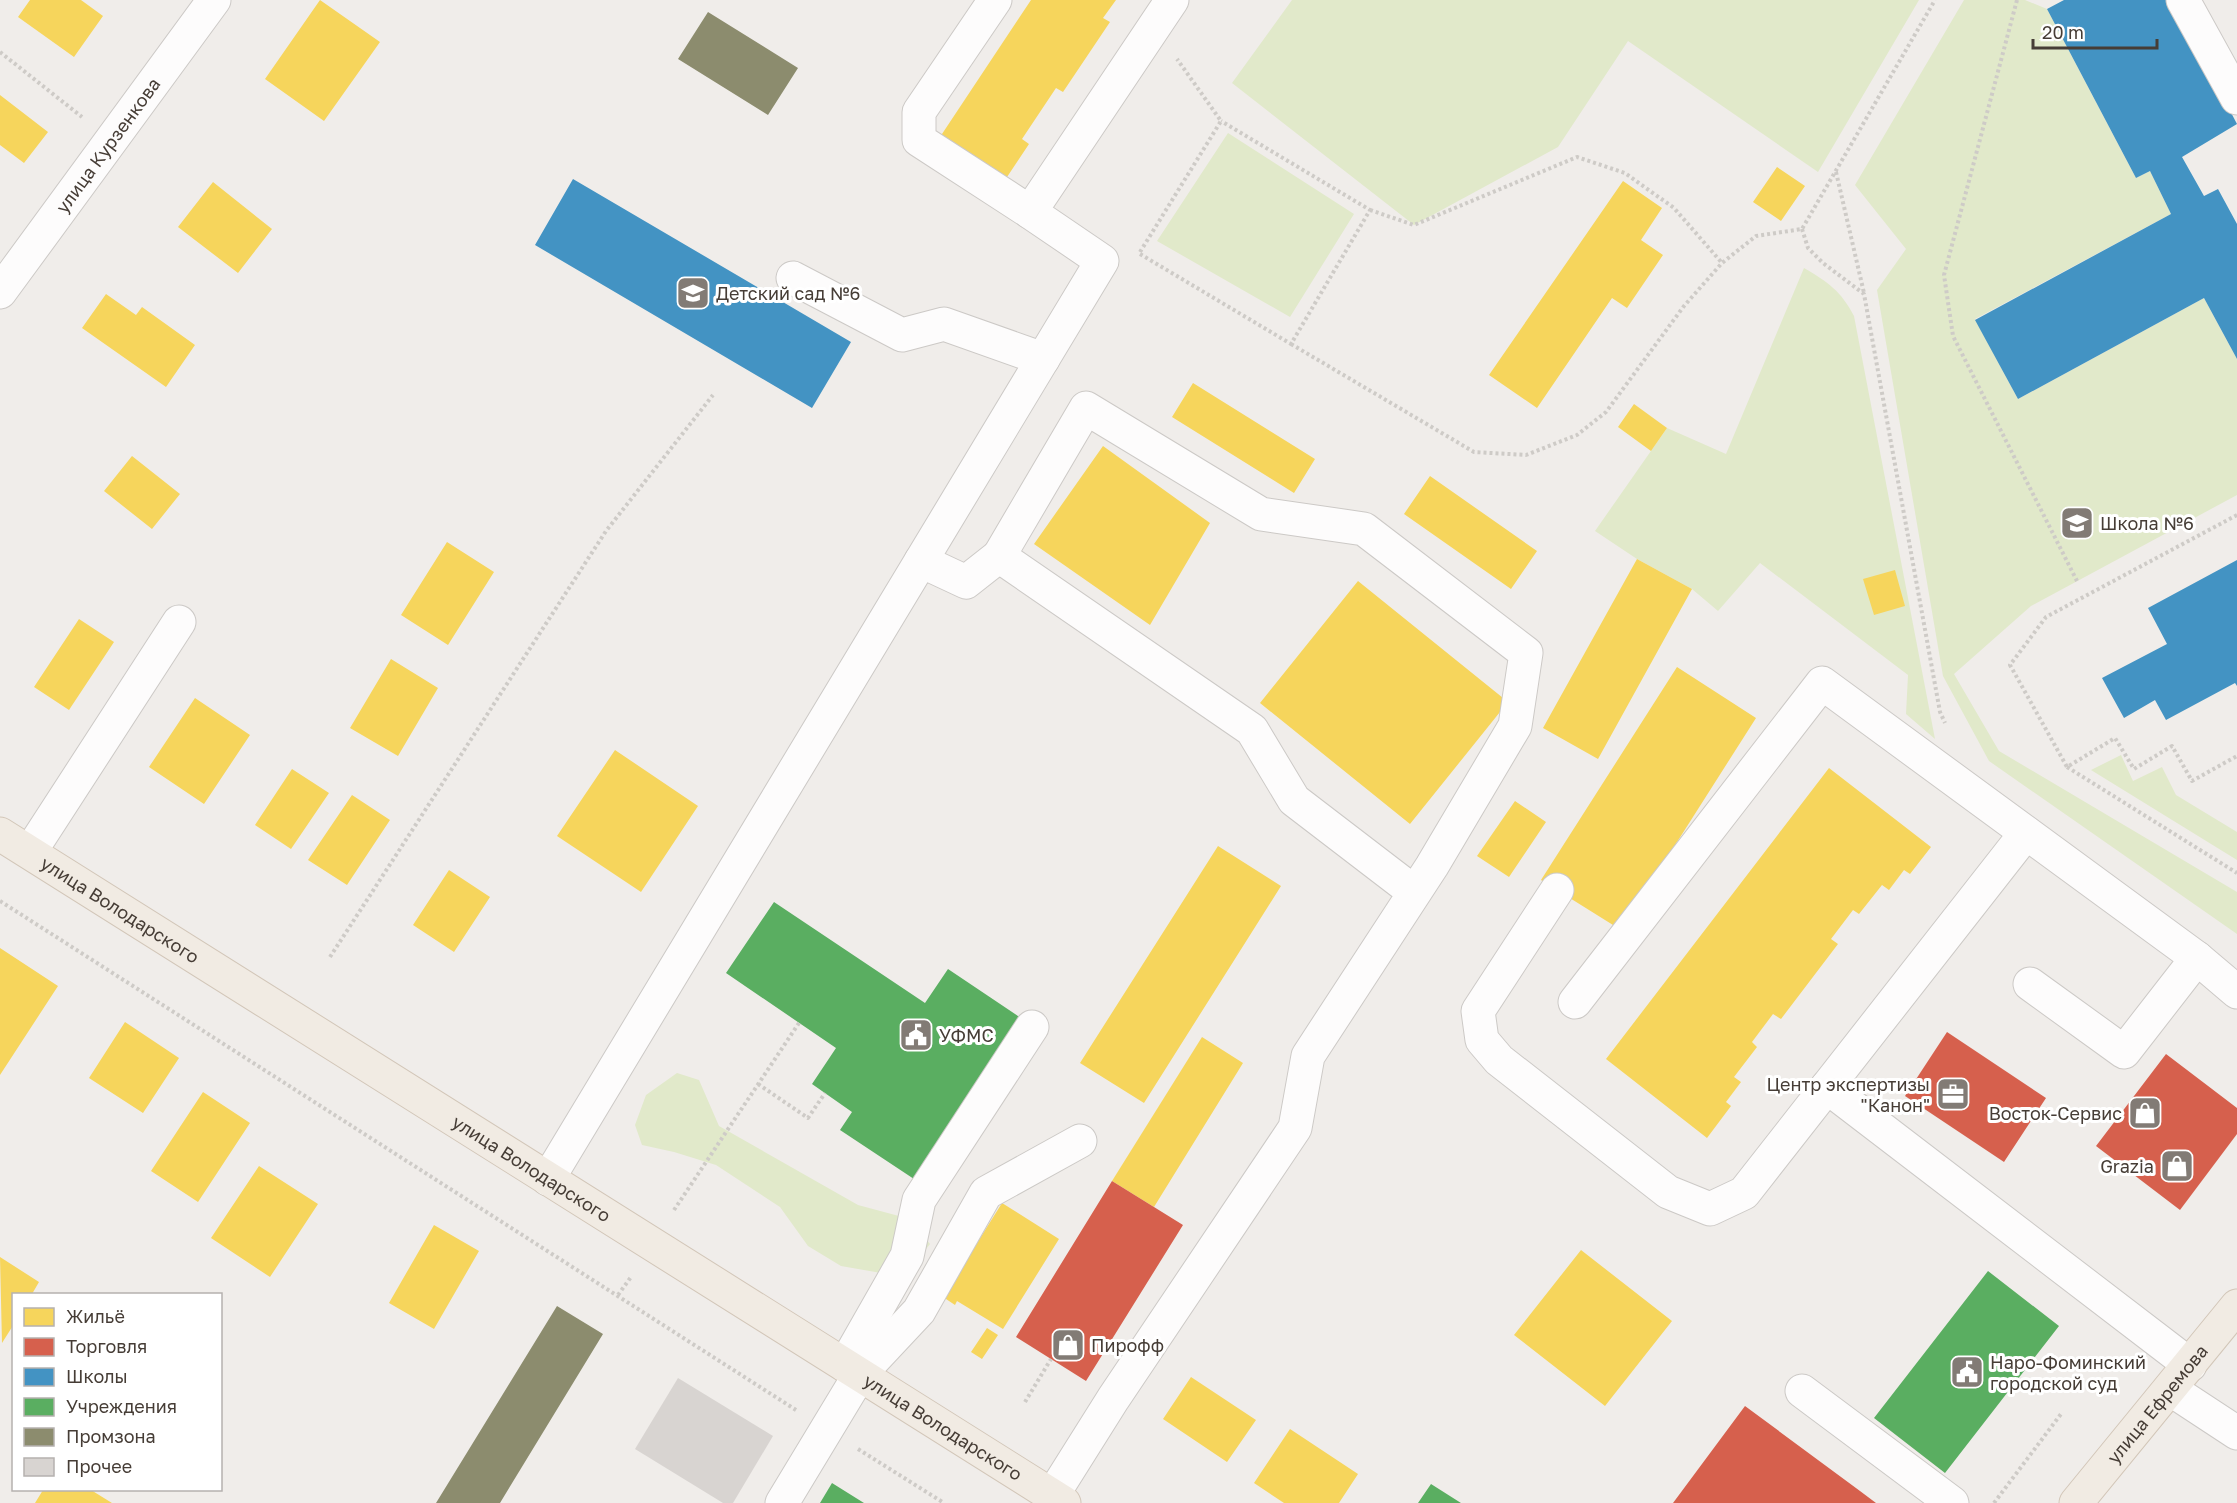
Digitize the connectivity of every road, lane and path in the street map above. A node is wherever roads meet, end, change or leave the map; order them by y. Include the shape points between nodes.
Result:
1 (214, 0) edge
2 (995, 0) edge
3 (1935, 0) edge
4 (2017, 0) edge
5 (2183, 0) edge
6 (1163, 13) edge
7 (0, 52) edge
8 (2237, 98) edge
9 (1221, 122) junction
10 (90, 124) dead end
11 (1836, 171) junction
12 (1370, 210) junction
13 (1030, 212) junction
14 (1802, 229) junction
15 (1139, 254) junction
16 (1102, 261) junction
17 (1722, 262) junction
18 (793, 278) dead end
19 (0, 292) edge
20 (1864, 294) junction
21 (1291, 344) junction
22 (1043, 359) junction
23 (713, 395) dead end
24 (2237, 515) edge
25 (999, 556) junction
26 (921, 561) junction
27 (2077, 581) dead end
28 (179, 622) dead end
29 (1949, 733) dead end
30 (2237, 756) edge
31 (2067, 767) junction
32 (2026, 833) junction
33 (0, 834) edge
34 (30, 852) junction
35 (2237, 873) edge
36 (1557, 890) dead end
37 (1414, 892) junction
38 (0, 901) edge
39 (330, 957) dead end
40 (2197, 958) junction
41 (2030, 984) dead end
42 (2237, 992) edge
43 (1575, 1002) dead end
44 (799, 1023) dead end
45 (1032, 1027) dead end
46 (758, 1084) junction
47 (1827, 1087) junction
48 (825, 1093) dead end
49 (1080, 1141) dead end
50 (548, 1179) junction
51 (674, 1210) dead end
52 (631, 1277) dead end
53 (618, 1295) junction
54 (2237, 1306) edge
55 (1051, 1359) dead end
56 (853, 1369) junction
57 (2180, 1377) junction
58 (1802, 1391) dead end
59 (1025, 1402) dead end
60 (2061, 1414) dead end
61 (827, 1430) junction
62 (2237, 1433) edge
63 (1058, 1499) edge
64 (782, 1503) edge
65 (944, 1503) edge
66 (1952, 1503) edge
67 (1994, 1503) edge
68 (2076, 1503) edge

1 - 19 street, улица Курзенкова
2 - 13 street via 919,112 919,140
3 - 11 path
4 - 27 path via 1944,275 1953,336
5 - 8 street
6 - 9 path
6 - 13 street
7 - 10 path
9 - 12 path
9 - 15 path
11 - 14 path
11 - 20 path
12 - 17 path via 1414,225 1577,157 1625,173 1674,208
12 - 21 path
13 - 16 street
14 - 17 path via 1756,236
14 - 20 path via 1808,248 1822,263
15 - 16 path
15 - 21 path
16 - 22 street
17 - 21 path via 1684,306 1606,412 1577,435 1526,455 1474,452
18 - 22 street via 902,335 944,324
20 - 29 path via 1940,712
22 - 26 street
23 - 39 path via 606,531
24 - 31 path via 2046,617 2010,665
25 - 26 street via 966,582
25 - 37 street via 1252,730 1294,800
25 - 37 street via 1086,408 1261,514 1364,529 1526,653 1515,726
26 - 50 street
28 - 34 street
30 - 31 path via 2192,781 2172,746 2134,770 2115,738
31 - 35 path
32 - 40 street
32 - 43 street via 1822,683
32 - 47 street
33 - 34 main road, улица Володарского
34 - 50 main road, улица Володарского
36 - 47 street via 1478,1011 1482,1040 1499,1060 1668,1192 1710,1209 1744,1193
37 - 63 street via 1308,1056 1295,1128 1113,1399
38 - 53 path
40 - 41 street via 2124,1052
40 - 42 street
44 - 46 path
45 - 56 street via 919,1200 907,1256
46 - 48 path via 808,1118
46 - 51 path
47 - 57 street
49 - 56 street via 986,1193 919,1311
50 - 56 main road, улица Володарского
52 - 53 path
53 - 61 path
54 - 57 main road, улица Ефремова
55 - 59 path
56 - 61 street
56 - 63 main road, улица Володарского
57 - 62 street
57 - 68 main road, улица Ефремова
58 - 66 street
60 - 67 path
61 - 64 street
61 - 65 path

